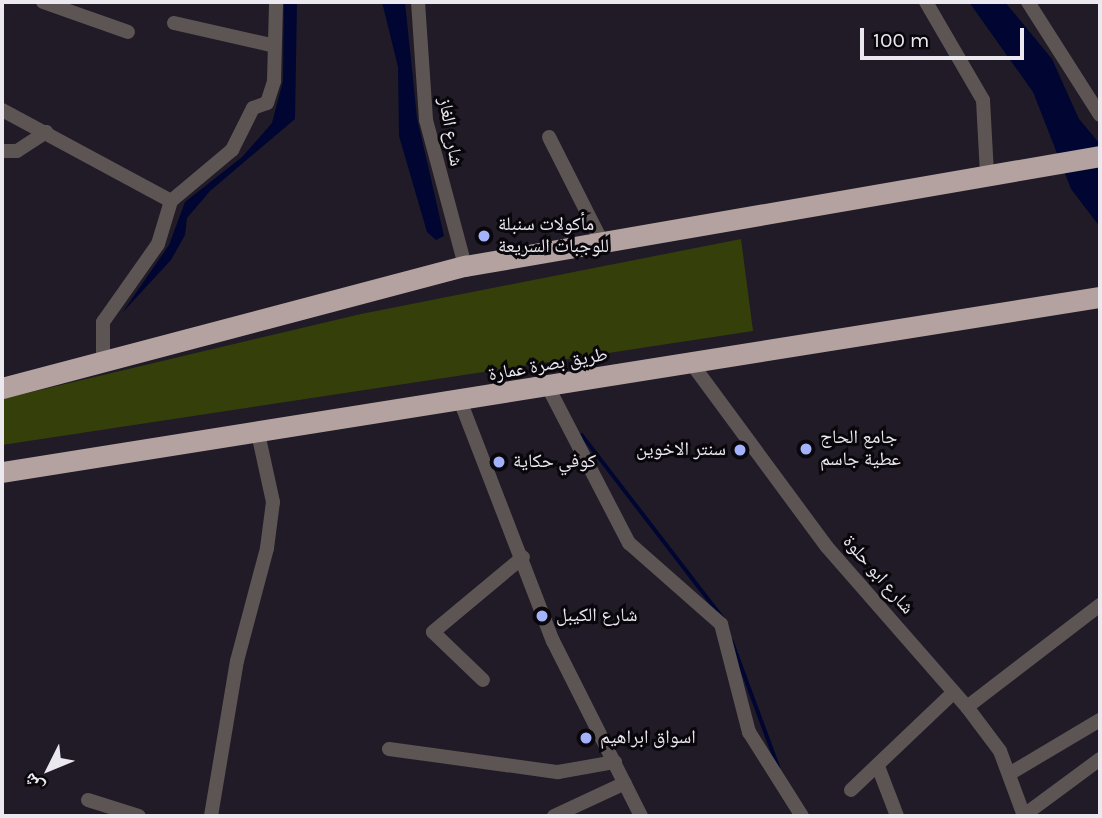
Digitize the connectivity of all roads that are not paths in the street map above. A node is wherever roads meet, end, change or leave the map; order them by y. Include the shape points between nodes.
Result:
1 (43, 2) edge
2 (276, 2) edge
3 (418, 2) edge
4 (926, 2) edge
5 (1028, 2) edge
6 (174, 23) dead end
7 (128, 32) dead end
8 (271, 45) junction
9 (2, 110) edge
10 (1100, 115) edge
11 (46, 132) junction
12 (548, 137) dead end
13 (2, 151) edge
14 (1100, 156) edge
15 (988, 175) junction
16 (171, 201) junction
17 (601, 240) junction
18 (465, 266) junction
19 (1100, 298) edge
20 (103, 360) junction
21 (692, 364) junction
22 (548, 387) junction
23 (2, 388) edge
24 (461, 403) junction
25 (258, 433) junction
26 (2, 472) edge
27 (523, 557) junction
28 (1100, 605) edge
29 (483, 680) dead end
30 (954, 692) junction
31 (967, 707) junction
32 (1100, 720) edge
33 (389, 749) dead end
34 (1100, 759) edge
35 (615, 762) junction
36 (879, 769) junction
37 (1009, 774) junction
38 (625, 783) junction
39 (851, 790) dead end
40 (88, 800) dead end
41 (139, 816) edge
42 (211, 816) edge
43 (554, 816) edge
44 (641, 816) edge
45 (802, 816) edge
46 (897, 816) edge
47 (1023, 816) edge

1 - 7 street
2 - 8 street
3 - 18 street, شارع الغاز via 426,120
4 - 15 street via 983,100
5 - 10 street
6 - 8 street
8 - 16 street via 274,81 267,103 253,108 232,150
9 - 11 street
11 - 13 street via 17,151
11 - 16 street
12 - 17 street
14 - 15 highway
15 - 17 highway
16 - 20 street via 159,244 103,322
17 - 18 highway
18 - 20 highway
19 - 21 highway, طريق بصرة عمارة
20 - 23 highway
21 - 22 highway, طريق بصرة عمارة
21 - 30 street, شارع ابو حلوة via 827,547
22 - 24 highway, طريق بصرة عمارة
22 - 45 street via 629,543 721,624 749,732
24 - 25 highway, طريق بصرة عمارة
24 - 27 street
25 - 26 highway, طريق بصرة عمارة
25 - 42 street via 273,502 267,548 237,661
27 - 29 street via 433,632
27 - 35 street via 553,641
28 - 31 street
30 - 31 street, شارع ابو حلوة
30 - 36 street
31 - 37 street, شارع ابو حلوة
32 - 37 street
33 - 35 street via 558,772
34 - 47 street
35 - 38 street
36 - 39 street
36 - 46 street
37 - 47 street, شارع ابو حلوة
38 - 43 street
38 - 44 street
40 - 41 street

